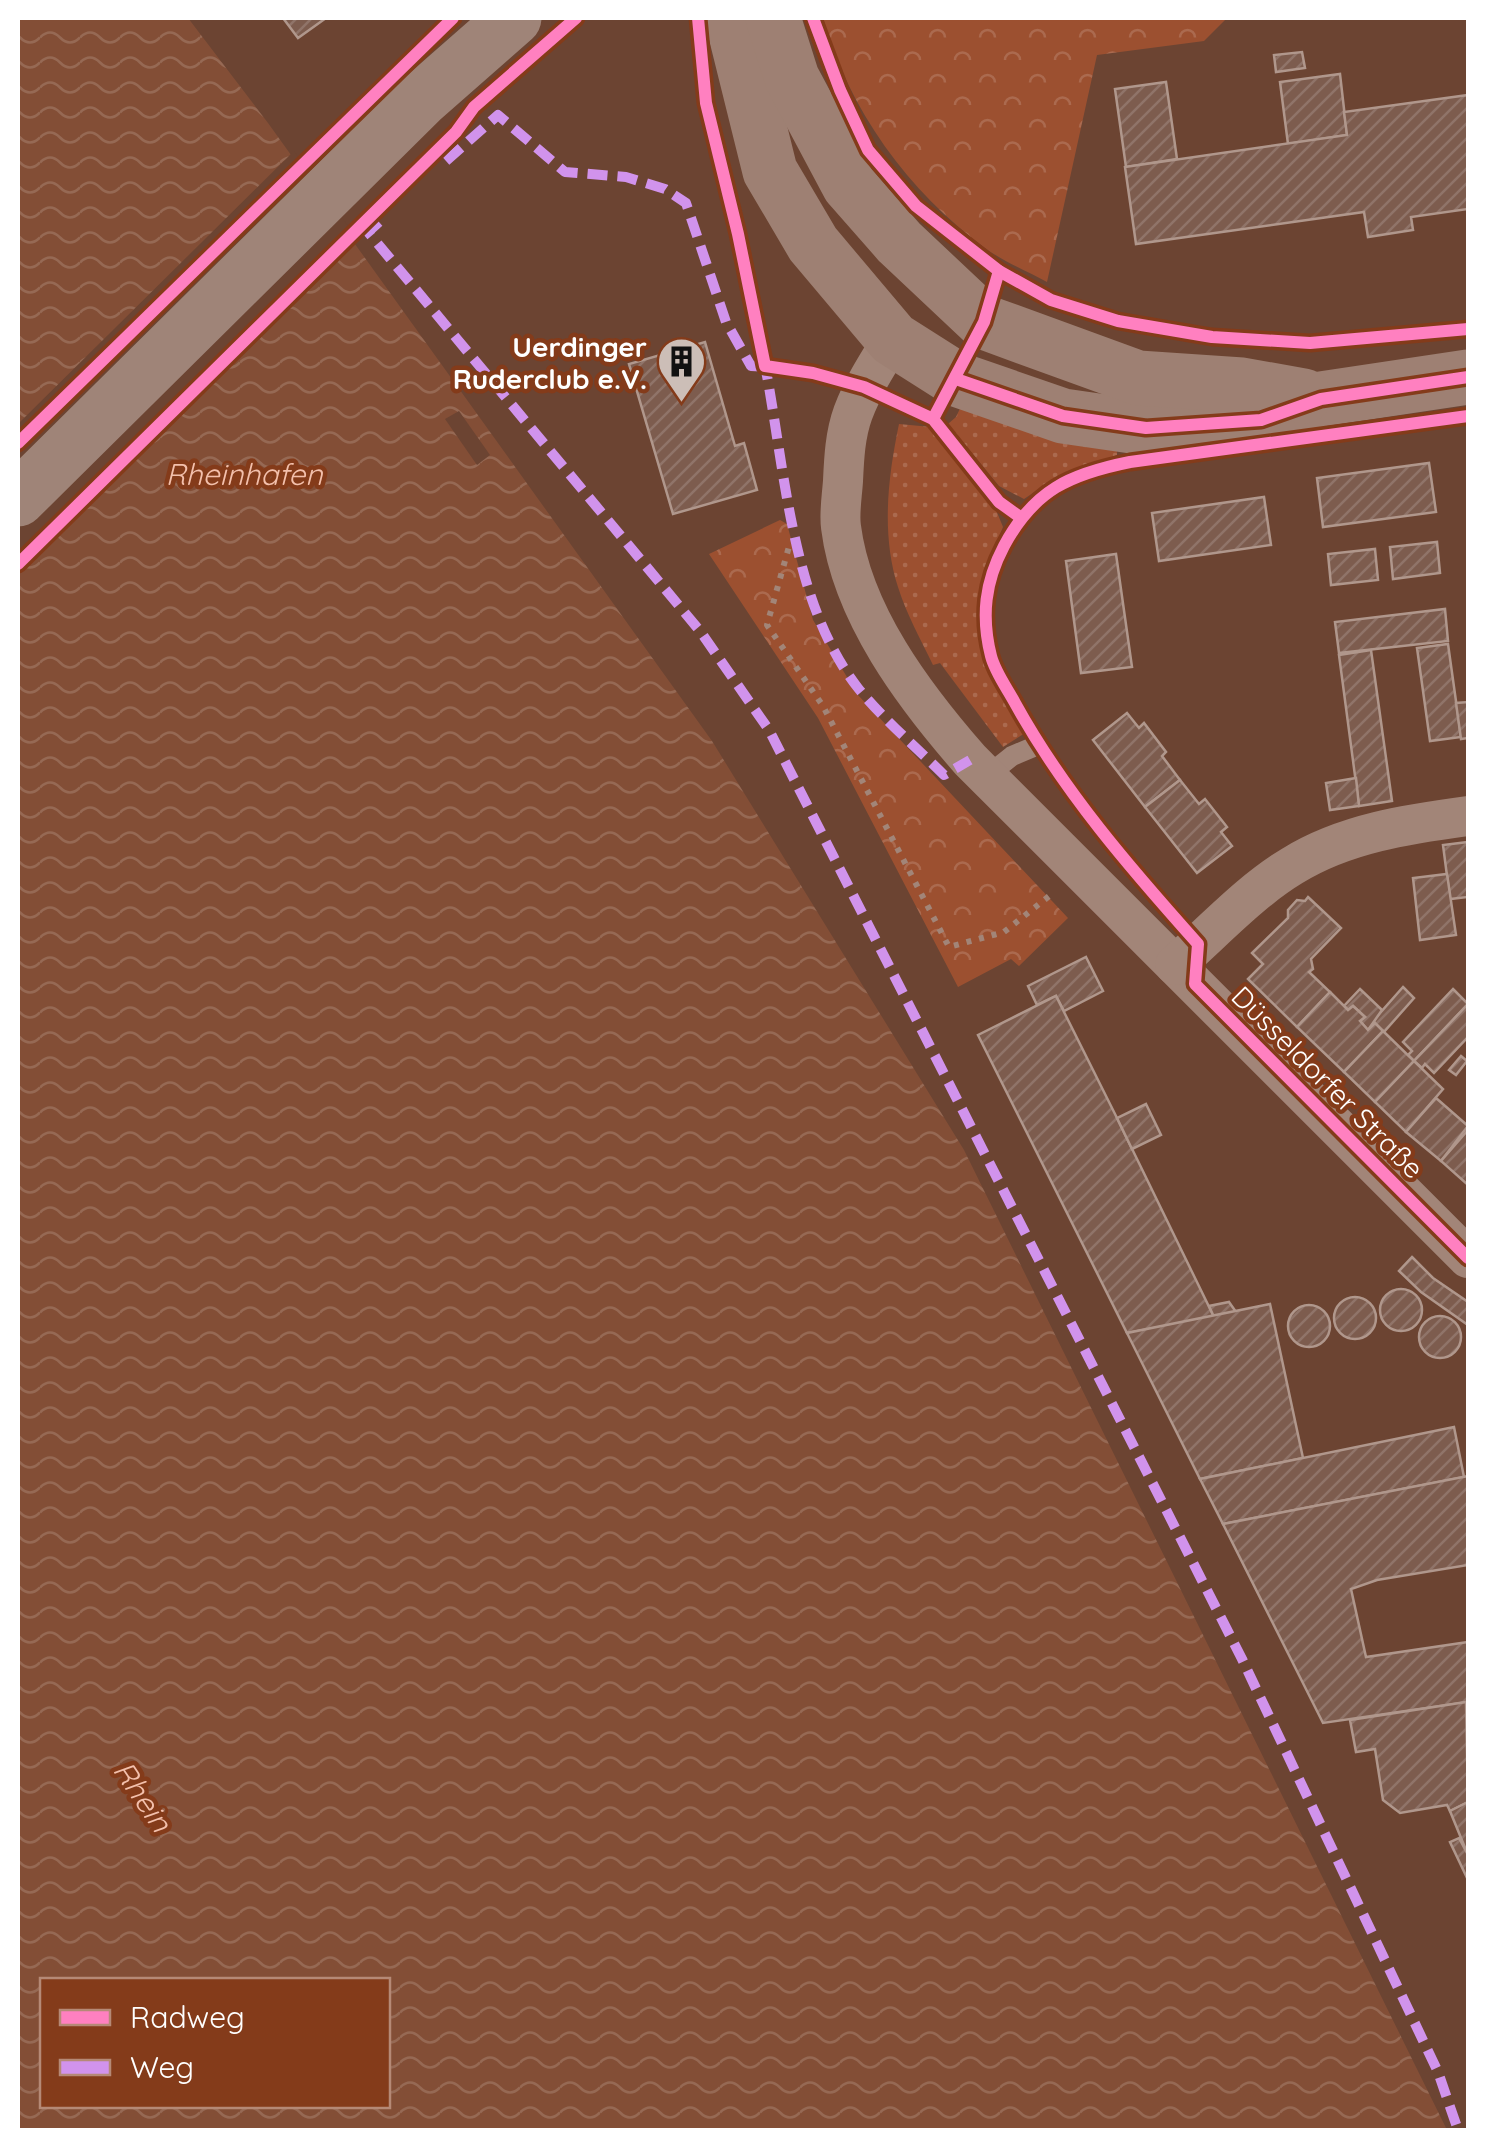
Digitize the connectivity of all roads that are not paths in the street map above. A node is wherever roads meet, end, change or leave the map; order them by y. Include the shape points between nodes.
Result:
1 (514, 18) edge
2 (732, 18) edge
3 (773, 18) edge
4 (930, 273) junction
5 (893, 338) junction
6 (1468, 376) edge
7 (1322, 399) junction
8 (18, 499) edge
9 (1038, 745) dead end
10 (987, 776) junction
11 (1468, 816) edge
12 (1175, 965) junction
13 (1468, 1258) edge

1 - 8 main road via 423,98
2 - 5 main road via 770,171 813,244
3 - 4 main road via 792,78 848,184
4 - 5 main road
4 - 7 main road via 984,322 1138,378
5 - 7 main road via 956,379 1062,416 1146,428 1261,420
5 - 10 street, Düsseldorfer Straße via 852,417 840,526 857,588 878,630 918,696
6 - 7 main road
9 - 10 lane
10 - 12 street, Düsseldorfer Straße
11 - 12 street via 1339,843 1292,866
12 - 13 street, Düsseldorfer Straße

